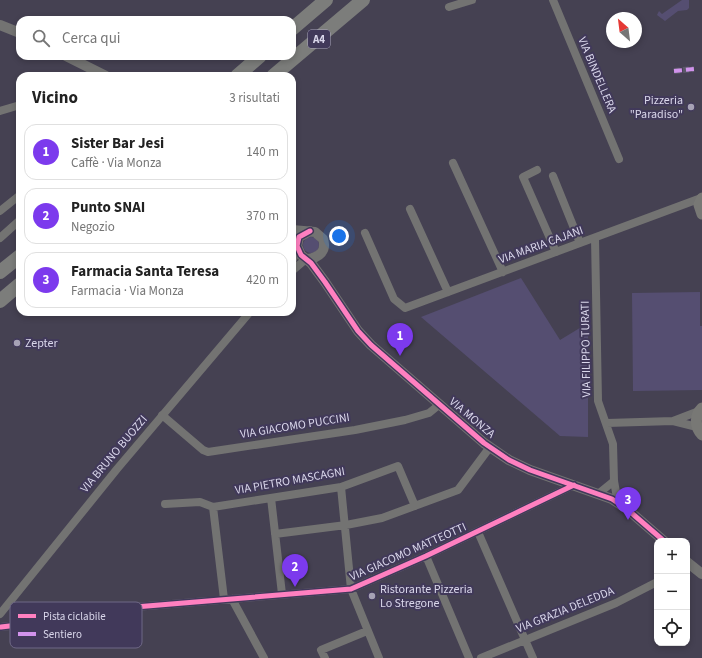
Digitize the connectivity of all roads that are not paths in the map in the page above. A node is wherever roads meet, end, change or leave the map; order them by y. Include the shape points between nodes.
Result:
1 (326, 0) edge
2 (363, 0) edge
3 (472, 0) edge
4 (553, 0) edge
5 (449, 7) dead end
6 (0, 25) edge
7 (296, 26) edge
8 (16, 31) edge
9 (296, 57) edge
10 (74, 60) edge
11 (255, 60) edge
12 (292, 60) edge
13 (98, 72) edge
14 (242, 72) edge
15 (278, 72) edge
16 (16, 106) edge
17 (0, 111) edge
18 (619, 160) dead end
19 (453, 163) dead end
20 (537, 170) dead end
21 (554, 176) dead end
22 (16, 197) edge
23 (701, 205) edge
24 (410, 209) dead end
25 (0, 211) edge
26 (16, 224) edge
27 (296, 230) edge
28 (310, 231) junction
29 (365, 233) dead end
30 (0, 238) edge
31 (595, 238) junction
32 (296, 243) edge
33 (580, 243) junction
34 (296, 246) edge
35 (324, 249) junction
36 (556, 252) junction
37 (16, 259) edge
38 (307, 259) junction
39 (296, 268) edge
40 (0, 272) edge
41 (502, 272) junction
42 (325, 282) junction
43 (16, 287) edge
44 (448, 292) junction
45 (0, 301) edge
46 (247, 316) edge
47 (440, 404) junction
48 (700, 410) edge
49 (162, 415) junction
50 (673, 421) junction
51 (608, 423) junction
52 (699, 431) edge
53 (490, 447) junction
54 (614, 480) junction
55 (574, 486) junction
56 (341, 487) junction
57 (598, 494) junction
58 (271, 498) junction
59 (618, 502) junction
60 (165, 504) dead end
61 (415, 506) junction
62 (213, 507) junction
63 (346, 525) junction
64 (478, 532) junction
65 (275, 534) junction
66 (660, 538) edge
67 (426, 556) junction
68 (690, 565) edge
69 (702, 574) edge
70 (654, 584) edge
71 (351, 589) junction
72 (282, 594) junction
73 (228, 599) junction
74 (142, 606) edge
75 (0, 614) edge
76 (0, 624) edge
77 (10, 627) edge
78 (367, 631) junction
79 (525, 639) junction
80 (264, 658) edge
81 (325, 658) edge
82 (379, 658) edge
83 (469, 658) edge
84 (481, 658) edge
85 (533, 658) edge

1 - 7 highway, A4
2 - 9 highway, A4
3 - 5 street
4 - 18 street, VIA BINDELLERA
6 - 8 street
10 - 13 street
11 - 14 highway
12 - 15 highway, A4
16 - 17 street
19 - 41 street
20 - 36 street via 523,177
21 - 33 street
22 - 25 street
23 - 31 street, VIA MARIA CAJANI via 679,207
24 - 44 street
26 - 30 street
27 - 28 street
28 - 32 street via 299,237
28 - 35 street via 320,235
29 - 44 street, VIA MARIA CAJANI via 394,299 405,308
31 - 33 street, VIA MARIA CAJANI
31 - 51 street, VIA FILIPPO TURATI via 598,401
33 - 36 street, VIA MARIA CAJANI
34 - 38 street
35 - 38 street via 320,255
35 - 42 street, VIA MONZA via 321,262
36 - 41 street, VIA MARIA CAJANI
37 - 40 highway
38 - 39 street
38 - 42 street, VIA MONZA
41 - 44 street, VIA MARIA CAJANI
42 - 47 street, VIA MONZA via 358,331 371,345
43 - 45 highway
46 - 49 street, VIA BRUNO BUOZZI
47 - 49 street, VIA GIACOMO PUCCINI via 429,413 355,430 208,452
47 - 53 street, VIA MONZA
48 - 50 street
48 - 52 main road via 696,419
49 - 75 street, VIA BRUNO BUOZZI
50 - 51 street
50 - 52 street
51 - 54 street, VIA FILIPPO TURATI via 613,444
53 - 55 street, VIA MONZA via 523,467
53 - 61 street via 458,490
54 - 57 street
54 - 59 street, VIA FILIPPO TURATI
55 - 57 street, VIA MONZA
55 - 64 street, VIA GIACOMO MATTEOTTI
56 - 58 street, VIA PIETRO MASCAGNI
56 - 61 street, VIA PIETRO MASCAGNI via 398,466
56 - 63 street
57 - 59 street, VIA MONZA
58 - 62 street, VIA PIETRO MASCAGNI
58 - 65 street
59 - 66 street, VIA MONZA
60 - 62 street, VIA PIETRO MASCAGNI via 200,502
61 - 63 street via 382,518
62 - 73 street
63 - 65 street
63 - 71 street
64 - 67 street, VIA GIACOMO MATTEOTTI
64 - 79 street
65 - 72 street
67 - 71 street, VIA GIACOMO MATTEOTTI
67 - 83 street
68 - 69 street
70 - 79 street, VIA GRAZIA DELEDDA via 616,603
71 - 72 street, VIA GIACOMO MATTEOTTI
71 - 78 street
72 - 73 street, VIA GIACOMO MATTEOTTI
73 - 74 street, VIA GIACOMO MATTEOTTI
73 - 80 street
76 - 77 street, VIA GIACOMO MATTEOTTI
78 - 81 street via 321,650
78 - 82 street
79 - 84 street, VIA GRAZIA DELEDDA
79 - 85 street

